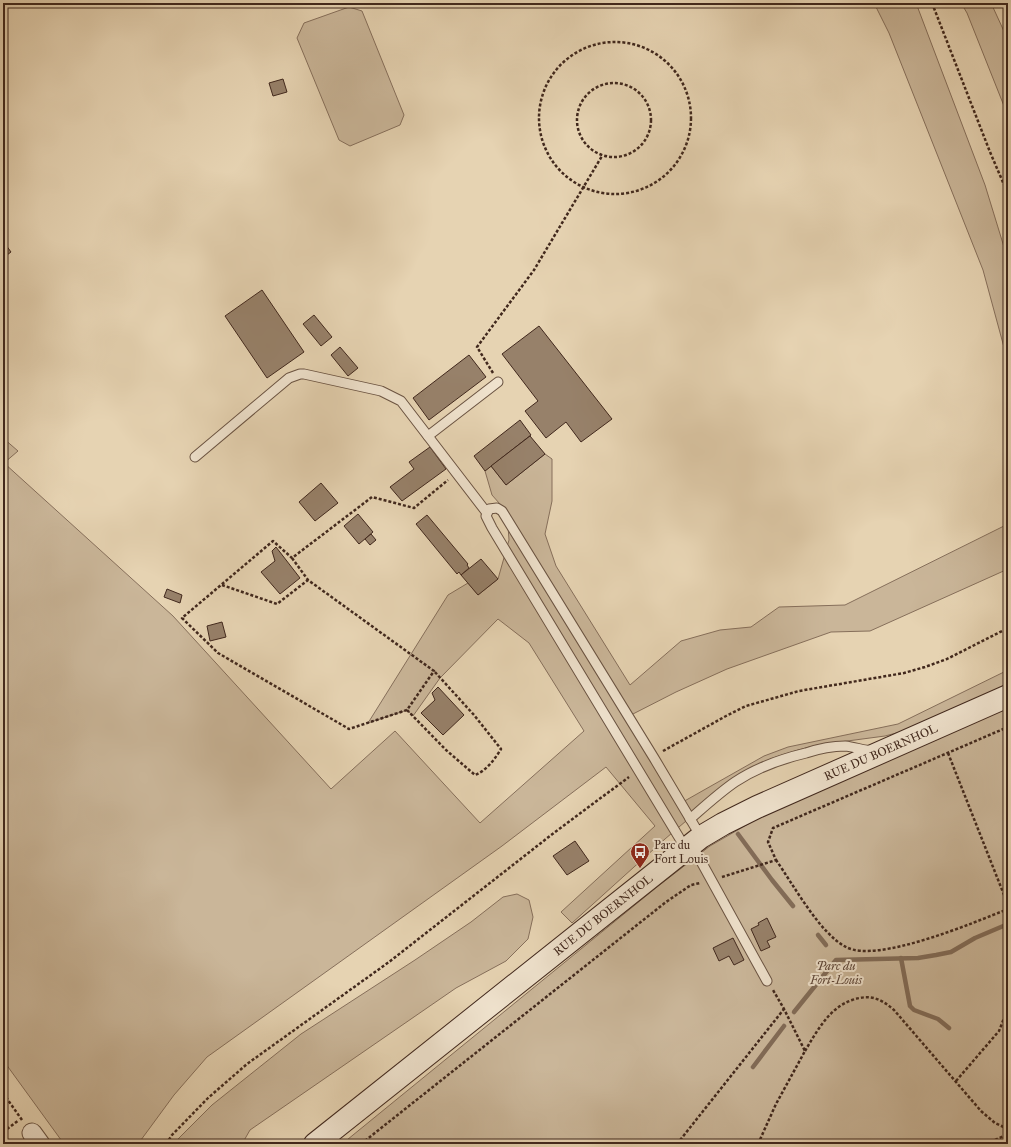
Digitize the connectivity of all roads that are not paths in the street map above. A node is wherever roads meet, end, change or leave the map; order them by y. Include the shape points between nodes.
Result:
1 (498, 382) road end
2 (428, 436) junction
3 (195, 457) dead end
4 (487, 513) junction
5 (1008, 696) edge
6 (879, 753) junction
7 (692, 838) junction
8 (767, 981) road end
9 (315, 1144) edge

1 - 2 lane
2 - 3 lane via 401,401 381,391 300,374 289,378
2 - 4 lane
4 - 7 lane via 492,528 638,770
4 - 7 lane via 493,508 502,511 654,758
5 - 6 street, RUE DU BOERNHOL
6 - 7 street, RUE DU BOERNHOL
6 - 7 lane via 837,746 773,763 752,772 716,796
7 - 8 lane via 711,880
7 - 9 street, RUE DU BOERNHOL

